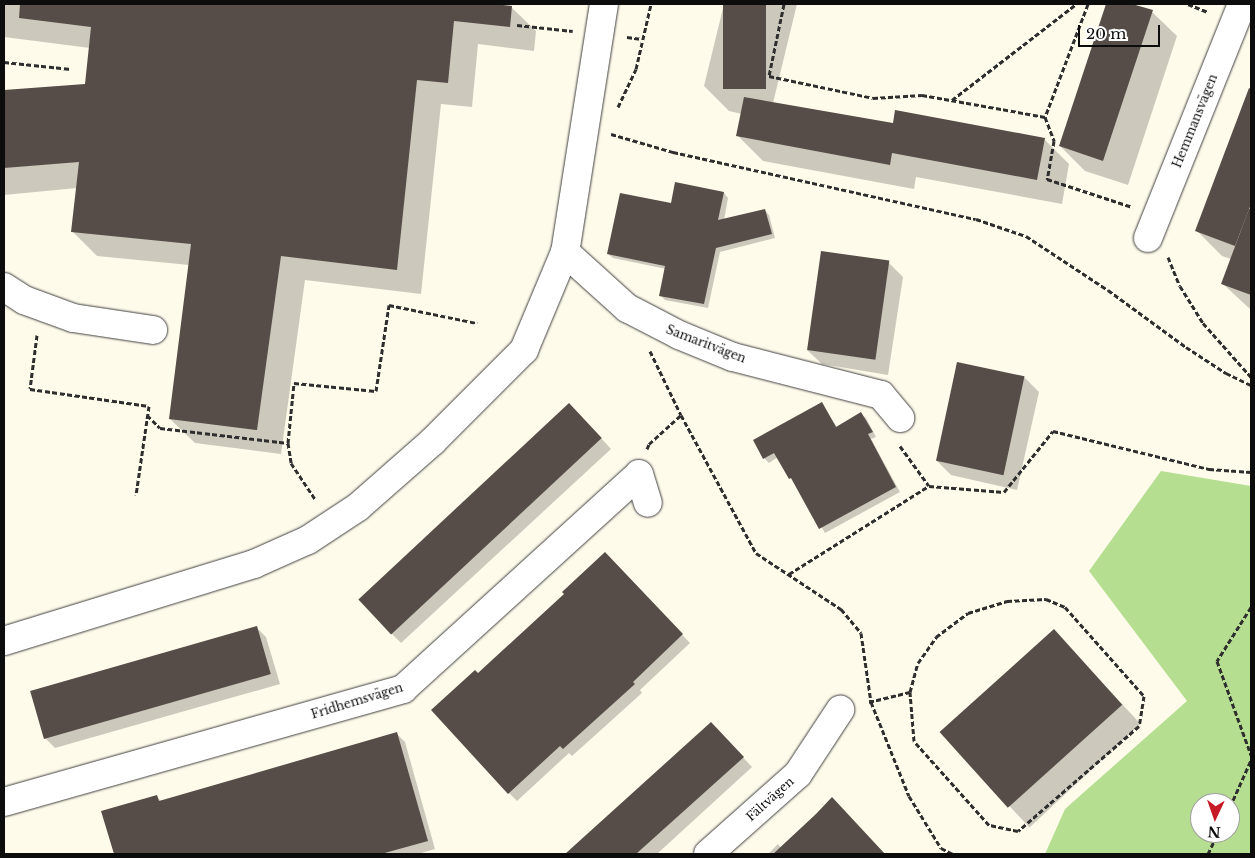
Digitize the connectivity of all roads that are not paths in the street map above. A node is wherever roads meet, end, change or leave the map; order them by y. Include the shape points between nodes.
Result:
1 (604, 4) edge
2 (1242, 4) edge
3 (1152, 227) road end
4 (565, 252) junction
5 (4, 287) edge
6 (153, 330) dead end
7 (898, 429) road end
8 (648, 503) dead end
9 (4, 641) edge
10 (840, 710) dead end
11 (4, 802) edge
12 (708, 854) edge

1 - 4 street
2 - 3 street, Hemmansvägen
4 - 7 street, Samaritvägen via 627,308 678,335 733,357 881,395
4 - 9 street via 524,350 433,440 358,507 308,540 254,564
5 - 6 street via 24,300 73,318
8 - 11 street, Fridhemsvägen via 638,474 404,689
10 - 12 street, Fältvägen via 798,774

